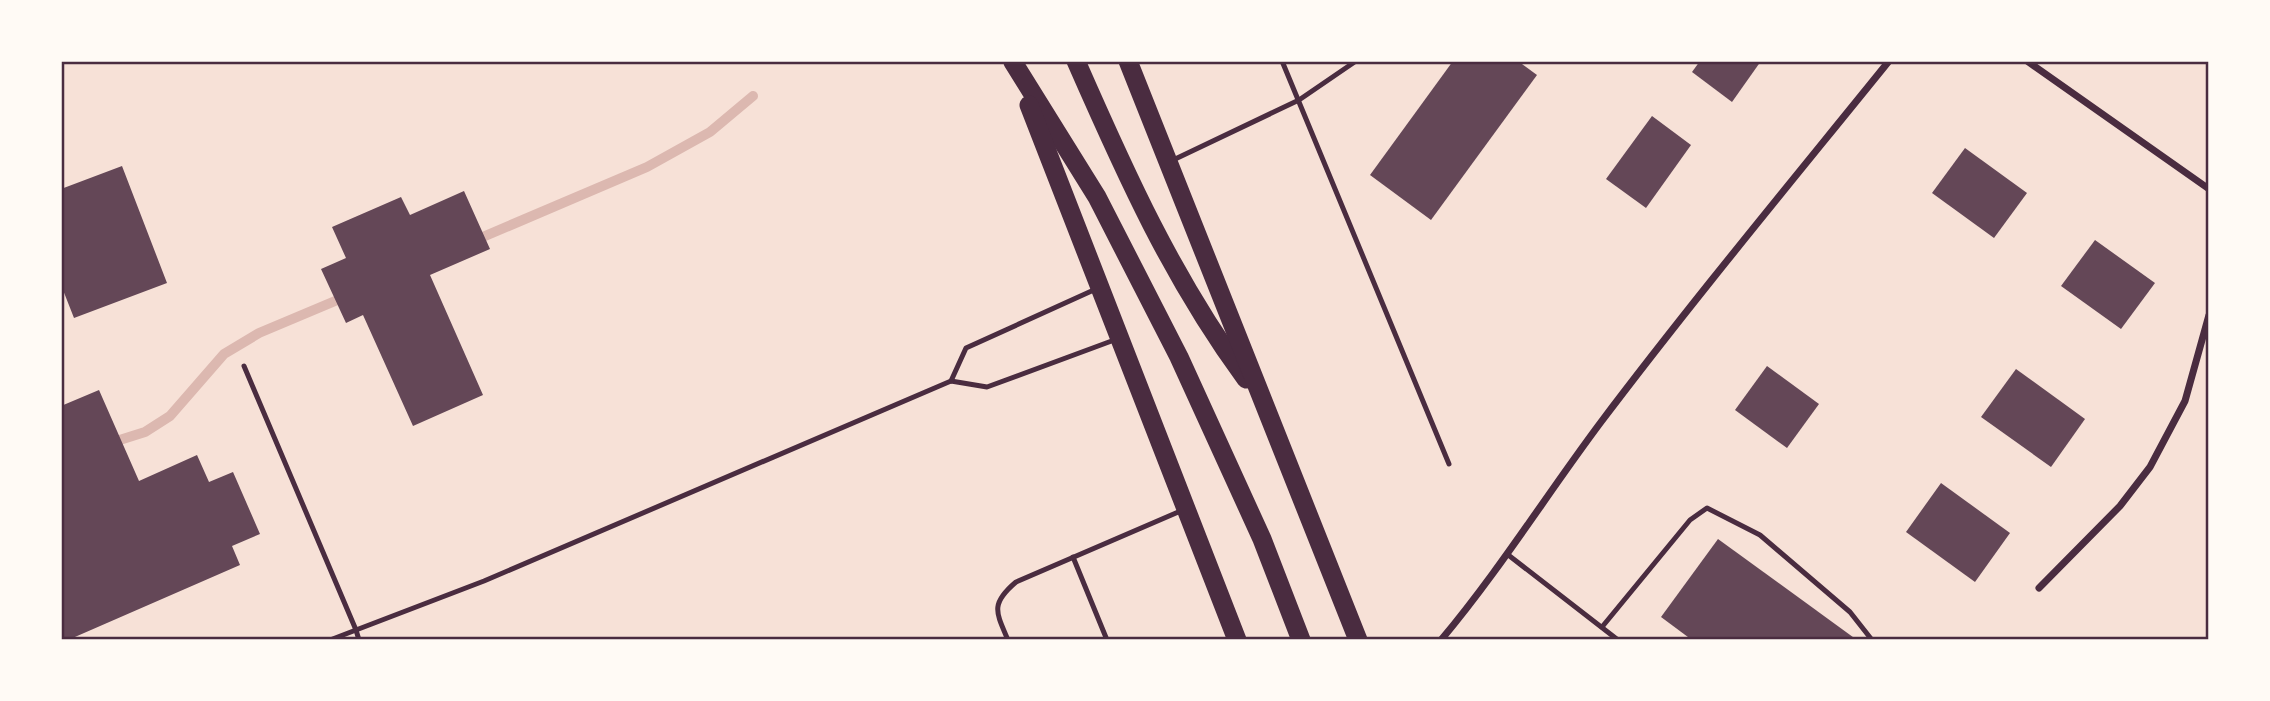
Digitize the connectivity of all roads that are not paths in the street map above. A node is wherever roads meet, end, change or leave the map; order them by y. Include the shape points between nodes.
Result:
1 (1076, 61) edge
2 (1128, 61) edge
3 (1282, 61) edge
4 (1356, 61) edge
5 (1889, 61) edge
6 (2028, 61) edge
7 (1013, 62) edge
8 (1299, 100) junction
9 (1168, 163) junction
10 (2209, 189) edge
11 (1100, 287) junction
12 (2209, 316) edge
13 (1120, 338) junction
14 (244, 366) dead end
15 (951, 381) junction
16 (1264, 402) junction
17 (1449, 464) dead end
18 (1186, 508) junction
19 (1507, 554) junction
20 (1073, 557) junction
21 (2039, 588) dead end
22 (1602, 628) junction
23 (356, 630) junction
24 (330, 640) edge
25 (359, 640) edge
26 (1008, 640) edge
27 (1107, 640) edge
28 (1237, 640) edge
29 (1301, 640) edge
30 (1358, 640) edge
31 (1441, 640) edge
32 (1618, 640) edge
33 (1872, 640) edge

1 - 16 highway via 1172,265 1212,332
2 - 9 highway
3 - 8 lane
4 - 8 lane
5 - 19 street via 1680,318
6 - 10 street
7 - 11 highway
7 - 29 highway via 1097,197 1179,356 1262,539
8 - 9 lane
8 - 17 lane
9 - 16 highway
11 - 13 highway
11 - 15 lane via 966,348
12 - 21 street via 2185,401 2150,467 2120,506
13 - 15 lane via 987,387
13 - 18 highway
14 - 23 lane
15 - 23 lane via 496,576
16 - 30 highway
18 - 20 lane
18 - 28 highway
19 - 22 lane
19 - 31 street
20 - 26 lane via 1003,592 996,611
20 - 27 lane
22 - 32 lane
22 - 33 lane via 1690,520 1707,508 1760,536 1850,612
23 - 24 lane
23 - 25 lane

